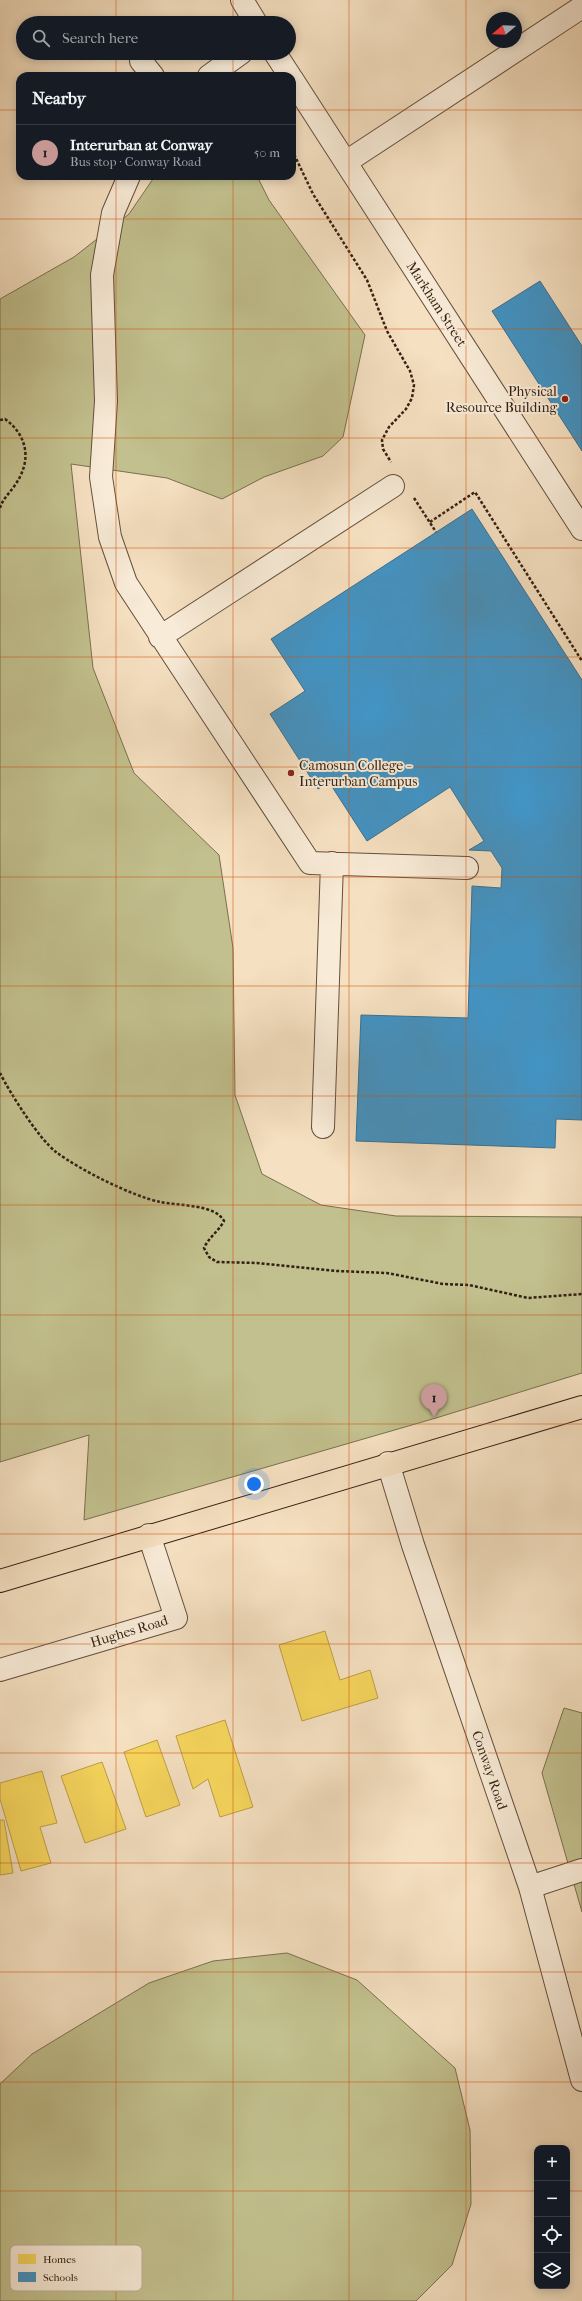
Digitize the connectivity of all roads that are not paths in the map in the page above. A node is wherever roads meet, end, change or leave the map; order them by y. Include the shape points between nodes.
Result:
1 (242, 0) edge
2 (582, 7) edge
3 (252, 16) edge
4 (231, 60) edge
5 (280, 60) edge
6 (215, 72) edge
7 (287, 72) edge
8 (296, 85) edge
9 (346, 162) junction
10 (127, 180) edge
11 (393, 486) dead end
12 (582, 529) edge
13 (160, 637) junction
14 (332, 863) junction
15 (467, 868) dead end
16 (323, 1127) dead end
17 (582, 1406) edge
18 (388, 1463) junction
19 (149, 1535) junction
20 (0, 1581) edge
21 (0, 1670) edge
22 (582, 1870) edge
23 (530, 1887) junction
24 (582, 2080) edge

1 - 3 street
2 - 9 street
4 - 6 street
5 - 7 street
8 - 9 street, Markham Street
9 - 12 street, Markham Street
10 - 13 street via 113,213 102,275 106,400 101,478 110,537 126,583
11 - 13 street
13 - 14 street via 310,862
14 - 15 street
14 - 16 street
17 - 18 main road
18 - 19 main road
18 - 23 street, Conway Road via 413,1546
19 - 20 main road
19 - 21 street, Hughes Road via 176,1618
22 - 23 street
23 - 24 street, Conway Road

